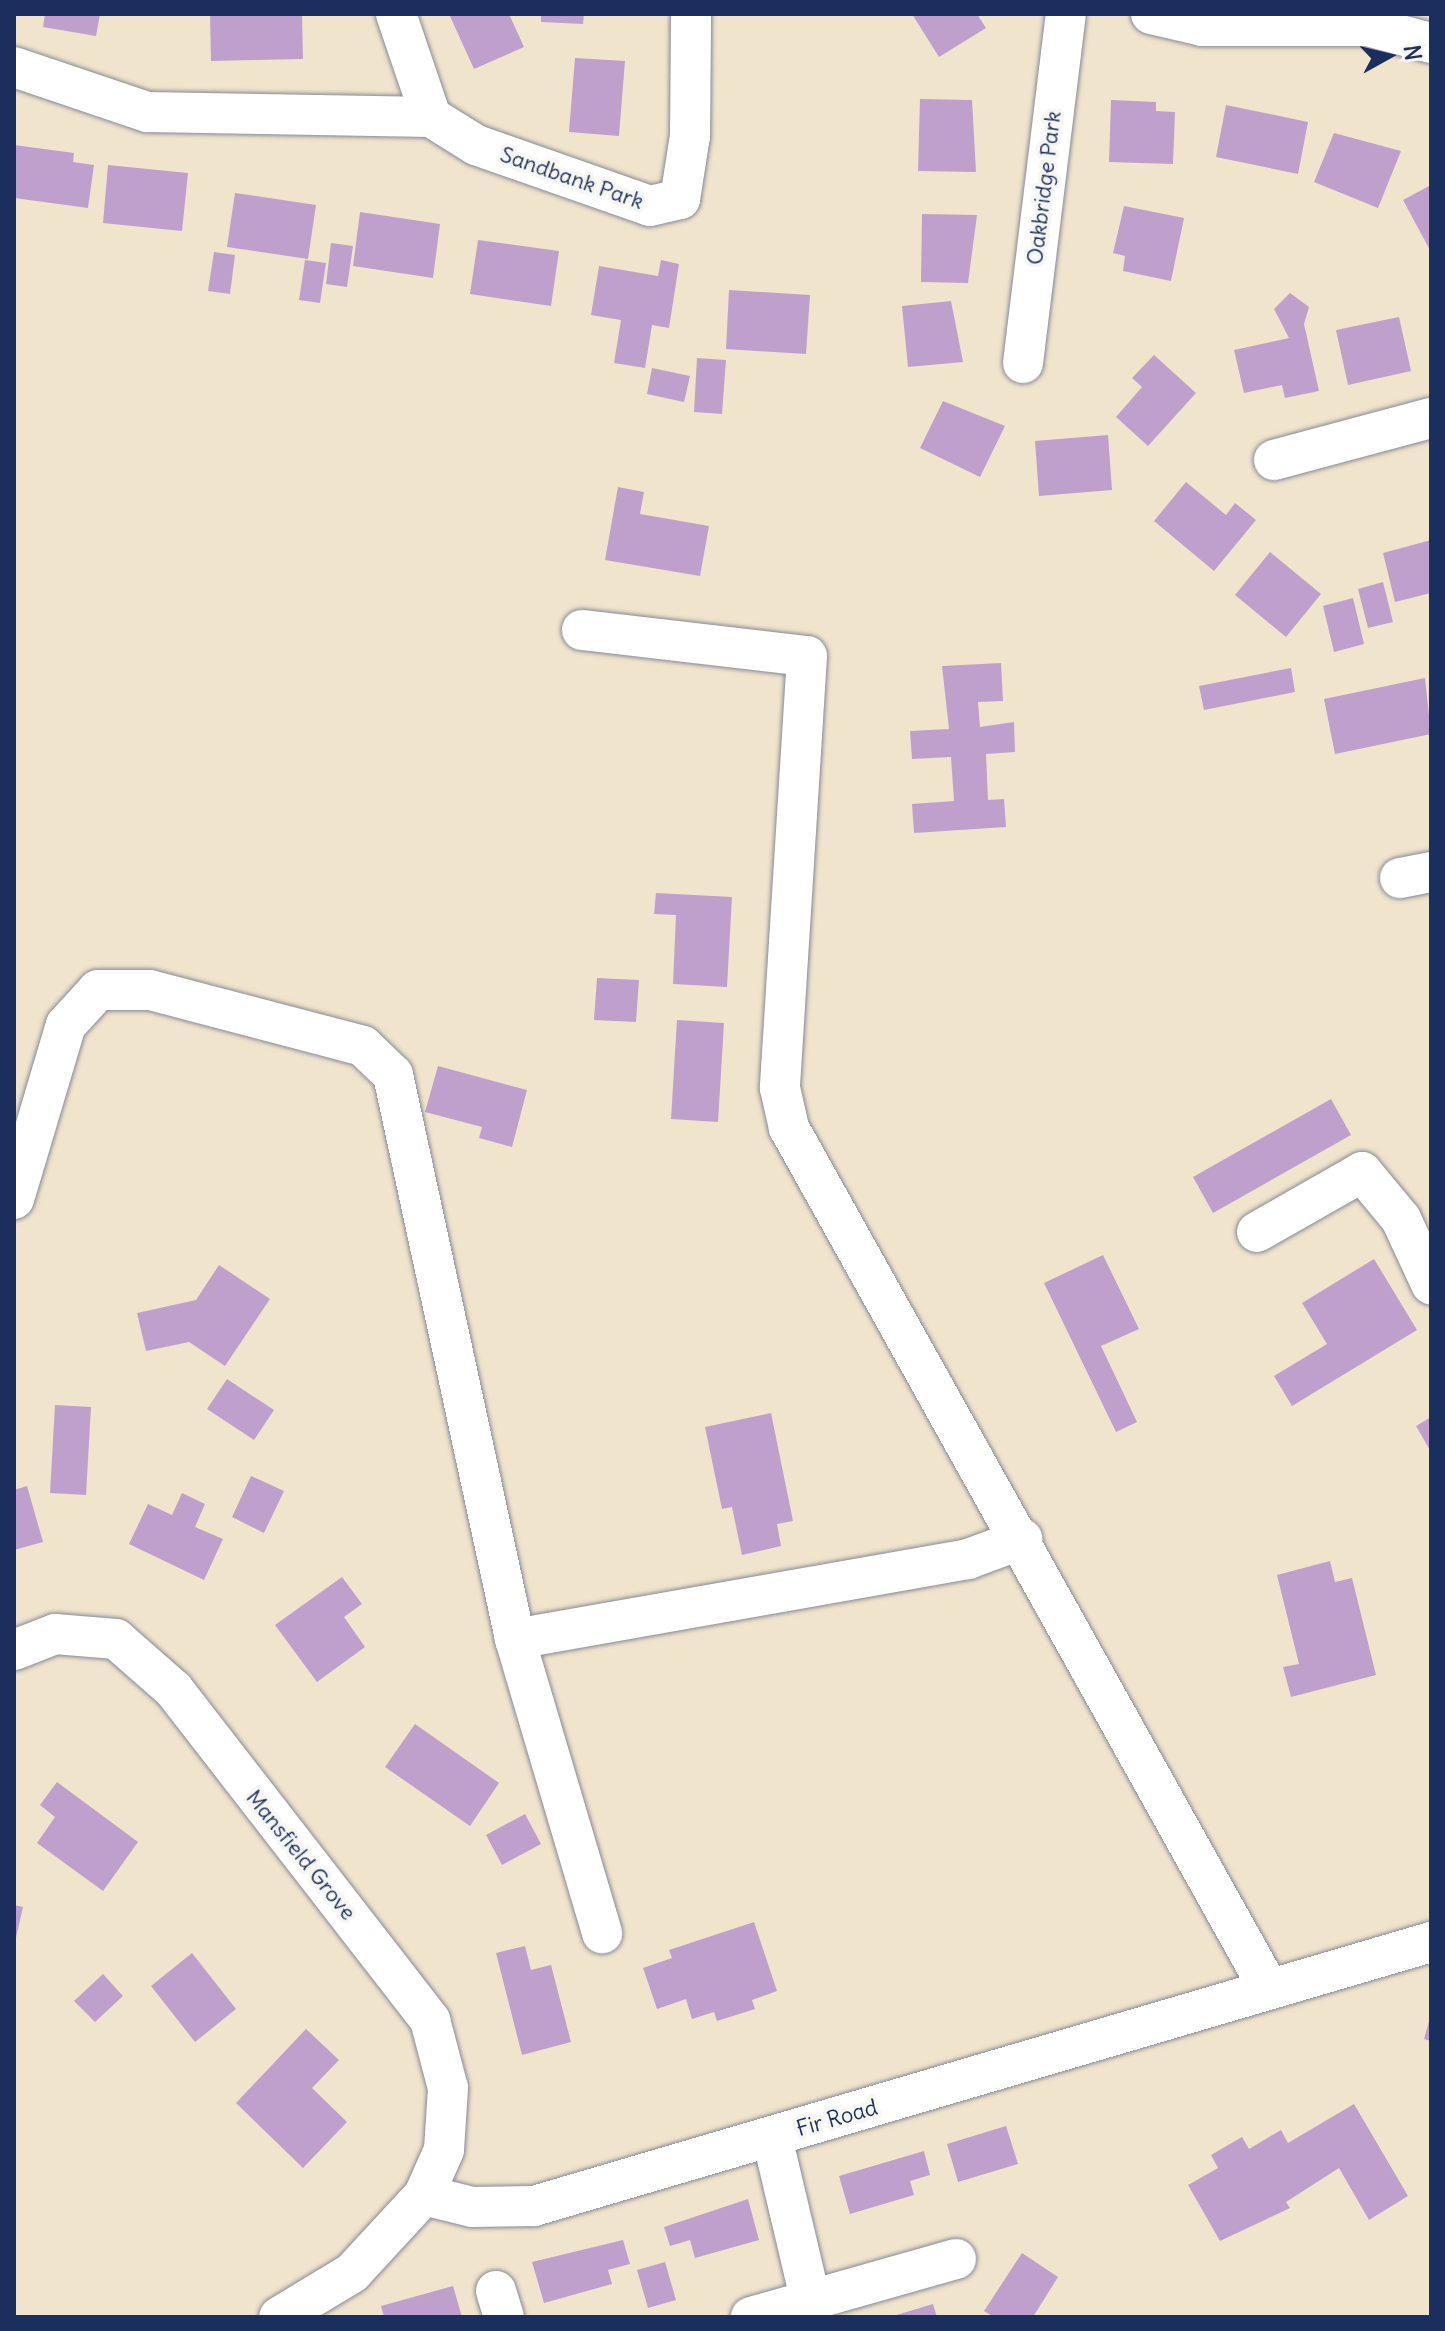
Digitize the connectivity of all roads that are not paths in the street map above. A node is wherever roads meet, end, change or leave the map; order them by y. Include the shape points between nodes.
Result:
1 (396, 14) edge
2 (691, 14) edge
3 (1066, 14) edge
4 (1151, 14) edge
5 (1368, 20) edge
6 (1431, 43) edge
7 (14, 67) edge
8 (431, 117) junction
9 (1023, 363) dead end
10 (1431, 418) edge
11 (1274, 460) dead end
12 (582, 630) dead end
13 (14, 1199) edge
14 (1257, 1232) dead end
15 (1431, 1284) edge
16 (1022, 1539) junction
17 (515, 1639) junction
18 (14, 1650) edge
19 (602, 1933) dead end
20 (1431, 1942) edge
21 (1269, 1989) junction
22 (772, 2137) junction
23 (424, 2195) junction
24 (956, 2259) dead end
25 (811, 2302) junction
26 (279, 2317) edge
27 (751, 2317) edge

1 - 8 street
2 - 8 street, Sandbank Park via 690,136 680,199 650,206 476,145
3 - 9 street, Oakbridge Park
4 - 5 street via 1202,26
5 - 6 street
7 - 8 street via 147,112
10 - 11 street
12 - 16 street via 807,656 780,1088 786,1115
13 - 17 street via 66,1025 98,990 150,990 363,1046 393,1075
14 - 15 street via 1362,1172 1401,1219
16 - 17 street via 968,1559
16 - 21 street
17 - 19 street
18 - 23 street, Mansfield Grove via 55,1634 116,1639 174,1690 421,2008 448,2088 444,2150
20 - 21 street, Fir Road
21 - 22 street, Fir Road
22 - 23 street, Fir Road via 534,2206 472,2207
22 - 25 street
23 - 26 street via 352,2273
24 - 25 street
25 - 27 street

